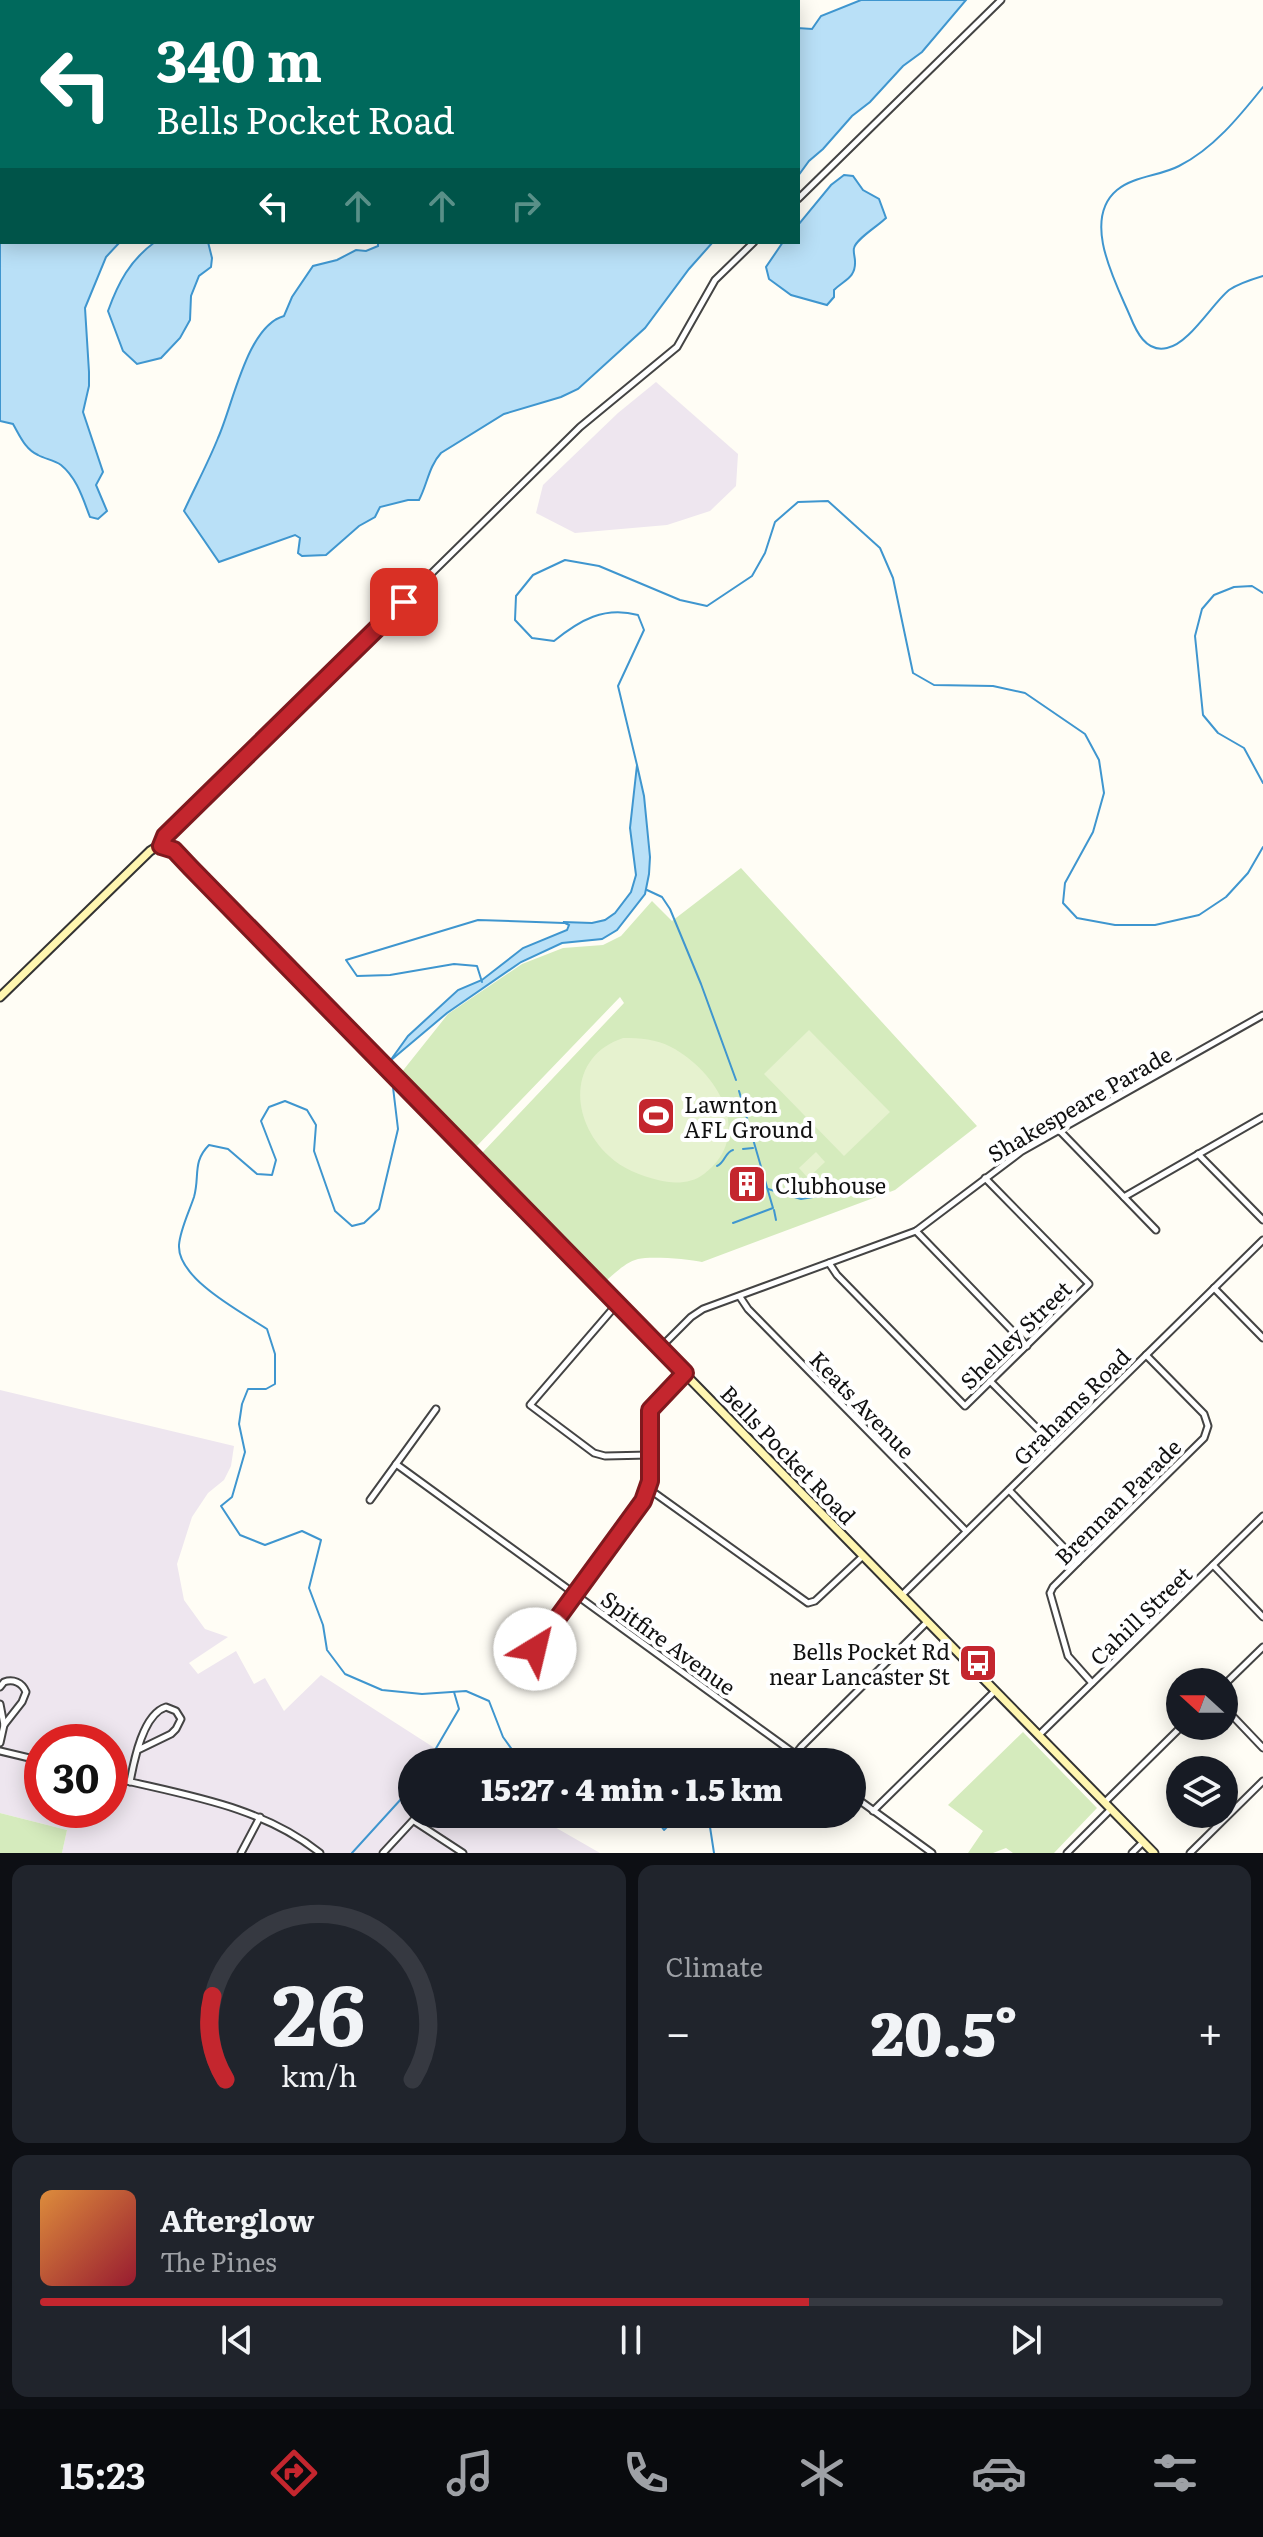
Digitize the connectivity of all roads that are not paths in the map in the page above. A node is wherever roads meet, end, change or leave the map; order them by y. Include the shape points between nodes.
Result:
1 (1001, 0) edge
2 (800, 197) edge
3 (752, 244) edge
4 (161, 846) junction
5 (0, 997) edge
6 (1263, 1015) edge
7 (1263, 1117) edge
8 (1060, 1131) junction
9 (1198, 1154) junction
10 (985, 1178) junction
11 (1124, 1197) junction
12 (1263, 1220) edge
13 (1156, 1230) dead end
14 (916, 1231) junction
15 (1263, 1240) edge
16 (829, 1263) junction
17 (1214, 1288) junction
18 (740, 1297) junction
19 (617, 1304) junction
20 (1263, 1338) edge
21 (1027, 1346) junction
22 (660, 1348) junction
23 (1146, 1355) junction
24 (685, 1373) junction
25 (990, 1381) junction
26 (436, 1409) dead end
27 (1054, 1445) junction
28 (649, 1455) junction
29 (396, 1464) junction
30 (649, 1489) junction
31 (1009, 1490) junction
32 (370, 1500) dead end
33 (1263, 1516) edge
34 (966, 1531) junction
35 (863, 1556) junction
36 (1078, 1562) junction
37 (1213, 1565) junction
38 (576, 1594) junction
39 (902, 1595) junction
40 (1263, 1617) edge
41 (927, 1622) junction
42 (1263, 1647) edge
43 (1238, 1671) edge
44 (517, 1673) dead end
45 (1092, 1683) junction
46 (0, 1687) edge
47 (995, 1690) junction
48 (0, 1704) edge
49 (1238, 1722) edge
50 (4, 1725) junction
51 (1039, 1735) junction
52 (1169, 1740) edge
53 (0, 1743) edge
54 (787, 1748) edge
55 (801, 1748) edge
56 (1263, 1748) edge
57 (138, 1750) junction
58 (0, 1751) edge
59 (24, 1757) edge
60 (1263, 1781) edge
61 (130, 1782) joint
62 (866, 1806) edge
63 (1108, 1806) junction
64 (873, 1811) junction
65 (260, 1817) junction
66 (407, 1828) edge
67 (425, 1828) edge
68 (1143, 1842) junction
69 (241, 1853) edge
70 (320, 1853) edge
71 (383, 1853) edge
72 (463, 1853) edge
73 (932, 1853) edge
74 (1067, 1853) edge
75 (1132, 1853) edge
76 (1154, 1853) edge
77 (1190, 1853) edge

1 - 2 street
3 - 4 street via 715,280 677,347 580,427 165,836
4 - 5 main road
4 - 19 main road, Bells Pocket Road via 174,850
6 - 8 street, Shakespeare Parade
7 - 9 street
8 - 10 street, Shakespeare Parade
8 - 11 street
9 - 11 street
9 - 12 street
10 - 14 street, Shakespeare Parade
10 - 21 street, Shelley Street via 1089,1284
11 - 13 street
14 - 16 street, Shakespeare Parade
14 - 21 street
15 - 17 street, Grahams Road
16 - 18 street, Shakespeare Parade
16 - 25 street, Shelley Street via 965,1406
17 - 20 street
17 - 23 street, Grahams Road
18 - 22 street, Shakespeare Parade via 703,1309
18 - 34 street, Keats Avenue
19 - 22 main road, Bells Pocket Road
19 - 28 street via 530,1405 594,1453
21 - 25 street, Shelley Street
22 - 24 main road, Bells Pocket Road
23 - 27 street, Grahams Road
23 - 36 street, Brennan Parade via 1204,1414 1207,1433
24 - 28 street via 650,1410
24 - 35 main road, Bells Pocket Road
25 - 27 street
26 - 29 street
27 - 31 street, Grahams Road
28 - 30 street
29 - 32 street
29 - 38 street, Spitfire Avenue
30 - 35 street via 808,1603
30 - 38 street
31 - 34 street, Grahams Road
31 - 36 street
33 - 37 street, Cahill Street
34 - 39 street, Grahams Road
35 - 39 main road, Bells Pocket Road
36 - 45 street, Brennan Parade via 1053,1587 1051,1599 1068,1656
37 - 40 street
37 - 45 street, Cahill Street
38 - 44 street
38 - 54 street, Spitfire Avenue
39 - 41 main road, Bells Pocket Road
41 - 47 main road, Bells Pocket Road
41 - 55 street
42 - 43 street
45 - 51 street, Cahill Street
46 - 50 street via 13,1681 26,1692
47 - 51 main road, Bells Pocket Road
47 - 64 street
48 - 50 street
49 - 56 street
50 - 53 street
51 - 63 main road, Bells Pocket Road
52 - 63 street
57 - 57 street via 155,1712 166,1707 176,1711 181,1719 176,1729
57 - 61 street
58 - 59 street
60 - 77 street
61 - 65 street
62 - 64 street
63 - 68 main road, Bells Pocket Road
63 - 74 street
64 - 73 street
65 - 69 street
65 - 70 street
66 - 71 street
67 - 72 street
68 - 75 street
68 - 76 main road, Bells Pocket Road

